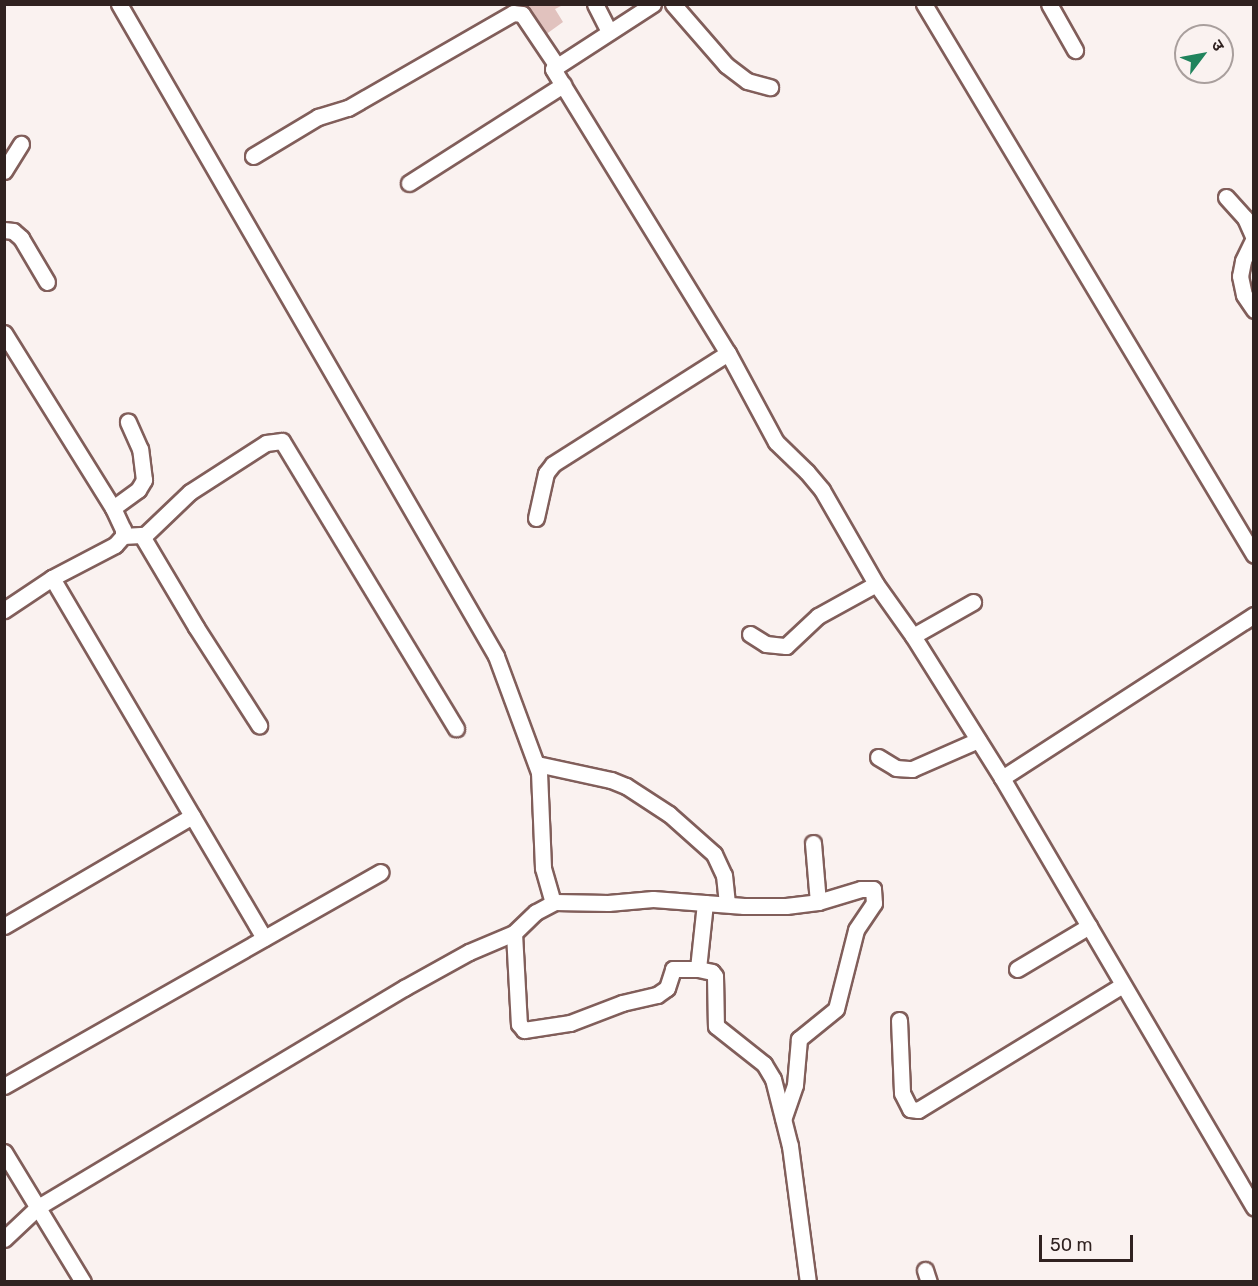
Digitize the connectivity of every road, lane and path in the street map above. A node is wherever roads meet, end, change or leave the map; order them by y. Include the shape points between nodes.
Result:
1 (119, 4) edge
2 (595, 4) edge
3 (653, 4) edge
4 (673, 4) edge
5 (924, 4) edge
6 (1049, 4) edge
7 (609, 31) junction
8 (1075, 50) dead end
9 (557, 66) junction
10 (563, 86) junction
11 (770, 87) dead end
12 (21, 144) dead end
13 (253, 156) dead end
14 (4, 171) edge
15 (409, 183) dead end
16 (1226, 197) dead end
17 (4, 230) edge
18 (1254, 238) edge
19 (47, 282) dead end
20 (1254, 310) edge
21 (7, 341) edge
22 (728, 353) junction
23 (128, 422) dead end
24 (114, 508) junction
25 (536, 518) dead end
26 (123, 536) junction
27 (142, 536) junction
28 (1254, 555) edge
29 (52, 578) junction
30 (876, 584) junction
31 (973, 602) dead end
32 (4, 610) edge
33 (1254, 615) edge
34 (750, 634) dead end
35 (913, 636) junction
36 (259, 725) dead end
37 (456, 728) dead end
38 (978, 740) junction
39 (878, 757) dead end
40 (537, 764) junction
41 (1002, 778) junction
42 (192, 816) junction
43 (813, 843) dead end
44 (380, 872) dead end
45 (554, 902) junction
46 (818, 902) junction
47 (705, 903) junction
48 (727, 903) junction
49 (4, 926) edge
50 (1089, 926) junction
51 (514, 933) junction
52 (264, 938) junction
53 (698, 969) junction
54 (1017, 969) dead end
55 (1123, 985) junction
56 (899, 1020) dead end
57 (4, 1086) edge
58 (783, 1119) junction
59 (4, 1152) edge
60 (38, 1207) junction
61 (1254, 1208) edge
62 (4, 1239) edge
63 (83, 1281) edge
64 (807, 1281) edge

1 - 40 street via 496,656
2 - 7 street
3 - 7 street
4 - 11 street via 726,65 747,81
5 - 28 street
6 - 8 street
7 - 9 street
9 - 10 street via 553,69
9 - 13 street via 522,14 513,13 348,108 318,117
10 - 15 street
10 - 22 street
12 - 14 street
16 - 18 street via 1245,218
17 - 19 street via 21,238
18 - 20 street via 1240,276 1244,295
21 - 24 street
22 - 25 street via 553,464 546,473
22 - 30 street via 776,442 814,479
23 - 24 street via 140,449 144,480 138,490
24 - 26 street via 122,523
26 - 27 street
26 - 29 street
27 - 36 street
27 - 37 street via 190,492 266,443 282,441
29 - 32 street
29 - 42 street
30 - 34 street via 819,616 786,646 766,644
30 - 35 street
31 - 35 street
33 - 41 street
35 - 38 street
38 - 39 street via 912,769 896,768
38 - 41 street
40 - 45 street via 543,868
40 - 48 street via 611,780 669,813 714,854 724,874
41 - 50 street
42 - 49 street
42 - 52 street
43 - 46 street
44 - 52 street
45 - 47 street via 653,899
45 - 51 street via 536,912
46 - 48 street via 744,906
46 - 58 street via 861,889 873,889 875,893 873,908 854,935 836,1009 799,1039 795,1085
47 - 48 street
47 - 53 street
50 - 54 street
50 - 55 street
51 - 53 street via 519,1024 524,1030 570,1023 622,1003 657,995 667,988 673,969
51 - 60 street via 469,952 404,988
52 - 57 street
53 - 58 street via 715,976 716,1026 767,1068
55 - 56 street via 918,1110 910,1109 902,1094
55 - 61 street
58 - 64 street via 798,1194
59 - 60 street
60 - 62 street
60 - 63 street

